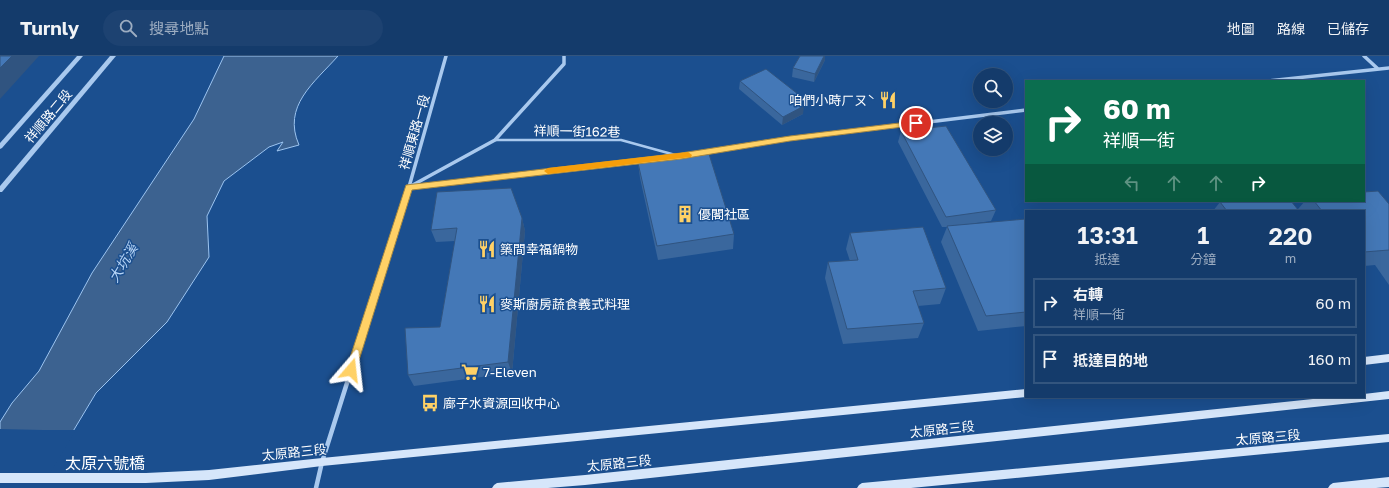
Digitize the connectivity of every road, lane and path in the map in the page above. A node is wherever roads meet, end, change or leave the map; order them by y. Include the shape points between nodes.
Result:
1 (80, 56) edge
2 (113, 56) edge
3 (446, 56) edge
4 (564, 56) edge
5 (1364, 56) edge
6 (1377, 68) junction
7 (1389, 68) edge
8 (1275, 80) edge
9 (1025, 110) edge
10 (495, 140) junction
11 (0, 147) edge
12 (681, 156) junction
13 (409, 187) junction
14 (0, 190) edge
15 (1389, 358) edge
16 (1365, 360) edge
17 (1025, 393) edge
18 (1389, 395) edge
19 (1361, 398) edge
20 (1365, 398) edge
21 (1389, 438) edge
22 (322, 462) junction
23 (209, 474) joint
24 (0, 478) edge
25 (1389, 482) edge
26 (316, 488) edge
27 (497, 488) edge
28 (862, 488) edge
29 (1333, 488) edge

1 - 11 street, 祥順路二段
2 - 14 street, 祥順路二段
3 - 13 street, 祥順東路一段
4 - 10 street via 564,64
5 - 6 street
6 - 7 street
6 - 8 street
9 - 12 street via 790,139
10 - 12 lane, 祥順一街162巷 via 621,140
10 - 13 street
12 - 13 street
13 - 22 street, 祥順東路一段
15 - 16 main road
17 - 22 main road, 太原路三段
18 - 20 main road, 太原路三段
19 - 27 main road, 太原路三段
21 - 28 main road, 太原路三段
22 - 23 main road, 太原路三段
22 - 26 street, 祥順東路一段
23 - 24 main road, 太原六號橋 via 146,478
25 - 29 main road

